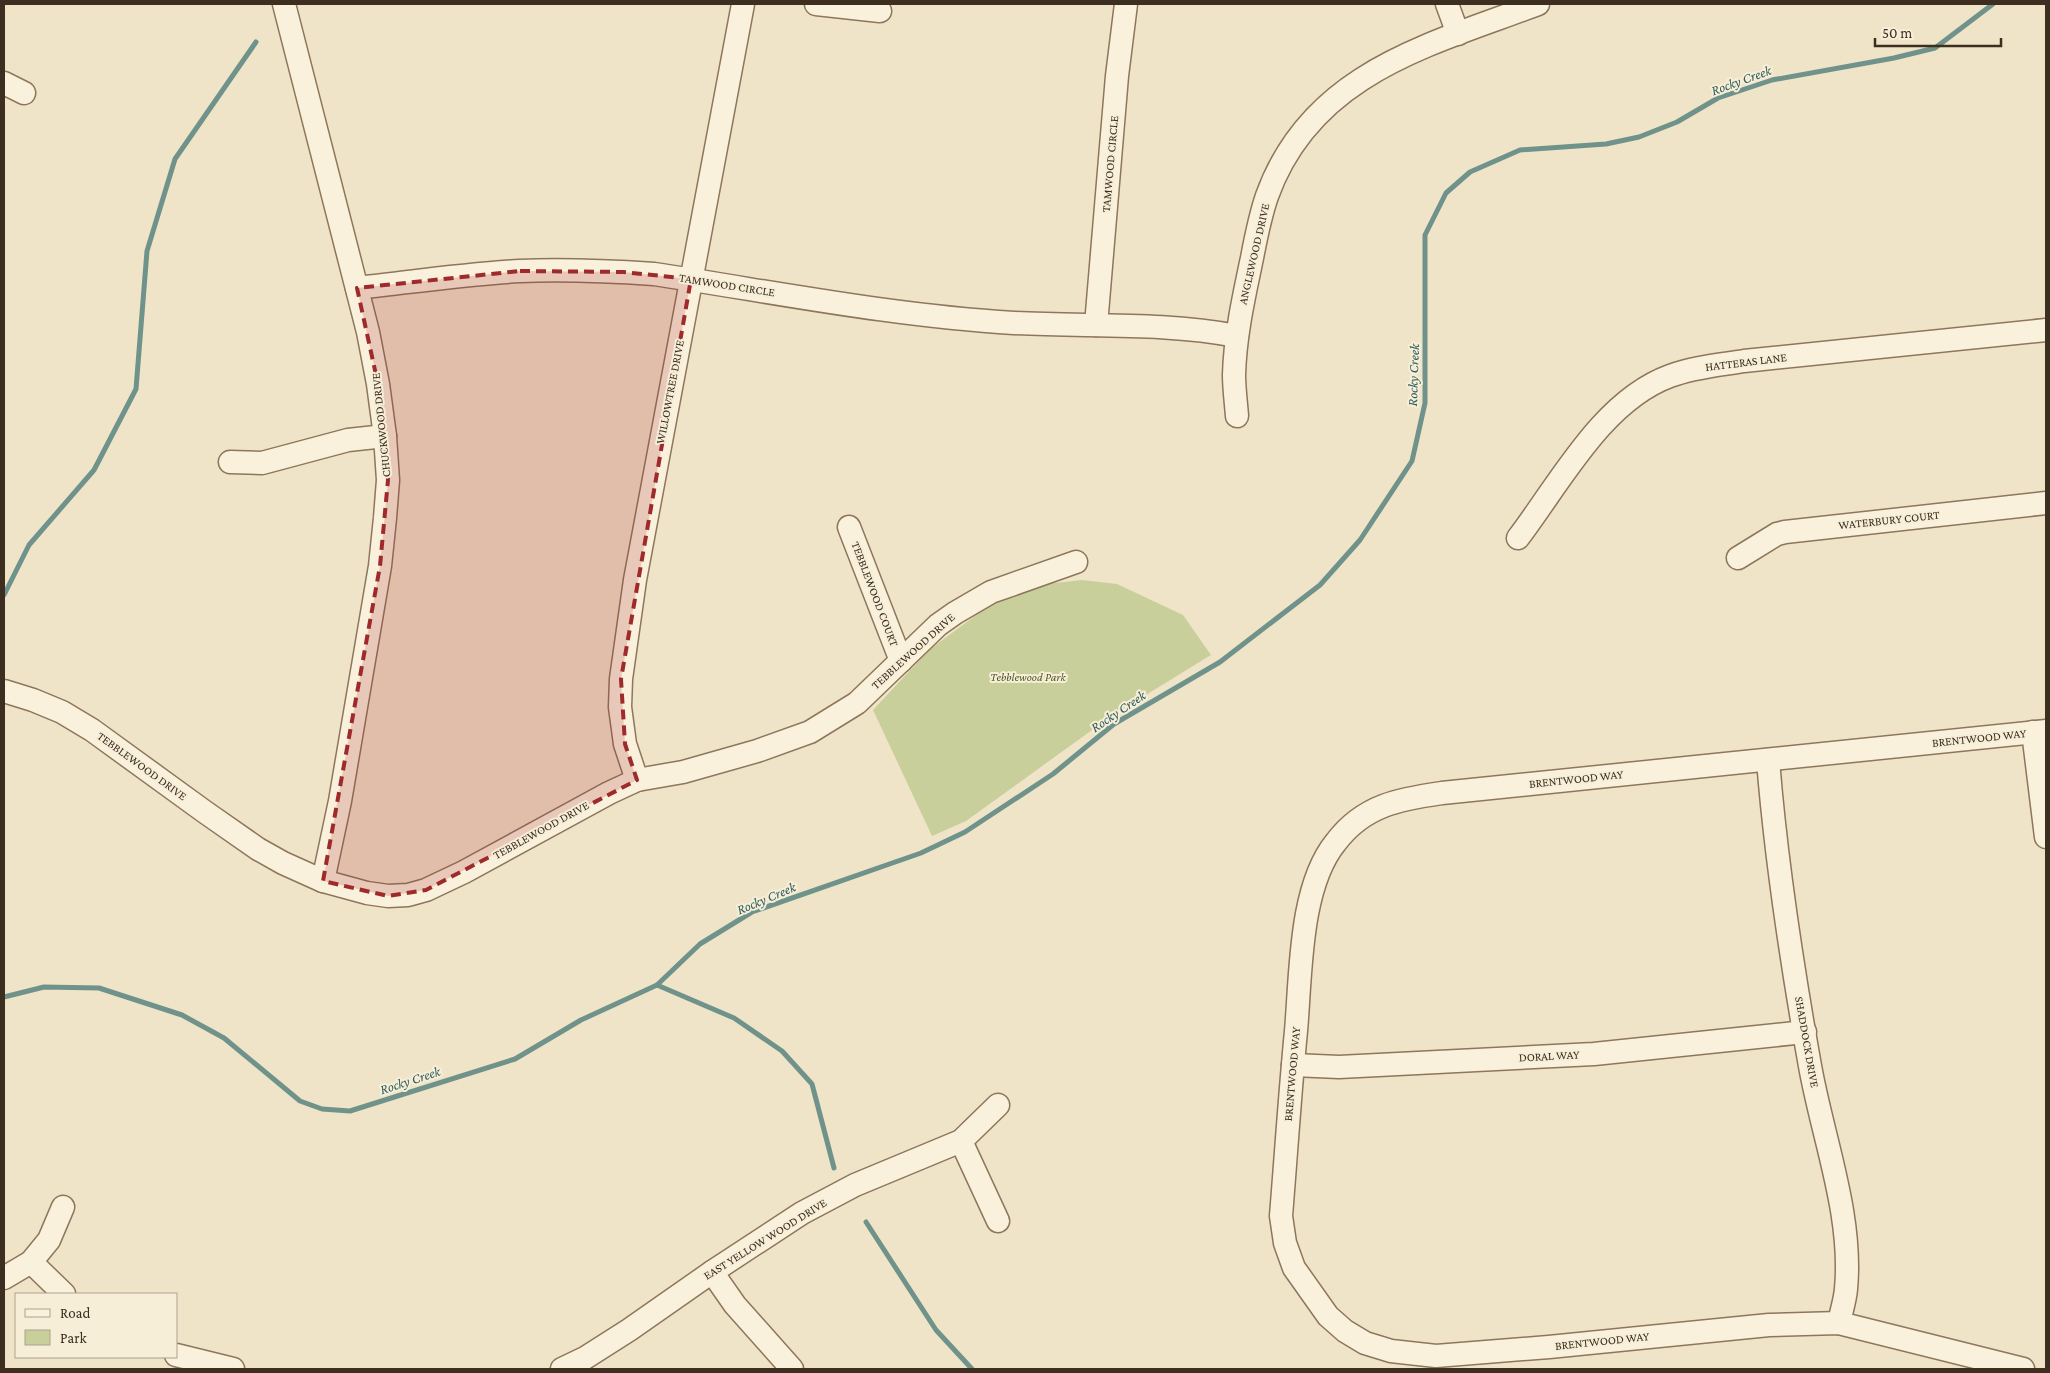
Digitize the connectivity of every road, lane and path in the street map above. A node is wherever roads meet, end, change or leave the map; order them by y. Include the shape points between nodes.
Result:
1 (284, 4) edge
2 (743, 4) edge
3 (816, 4) edge
4 (1126, 4) edge
5 (1447, 4) edge
6 (1538, 4) edge
7 (880, 12) dead end
8 (1458, 34) junction
9 (4, 83) edge
10 (24, 93) dead end
11 (691, 279) junction
12 (357, 288) junction
13 (1096, 325) junction
14 (2046, 330) edge
15 (1237, 336) junction
16 (1237, 416) dead end
17 (385, 436) junction
18 (230, 462) dead end
19 (2046, 503) edge
20 (850, 527) dead end
21 (1518, 538) dead end
22 (1738, 558) dead end
23 (1076, 562) dead end
24 (901, 661) junction
25 (4, 691) edge
26 (2040, 732) edge
27 (1768, 760) junction
28 (637, 780) junction
29 (2046, 837) edge
30 (323, 881) junction
31 (1805, 1032) junction
32 (1293, 1065) junction
33 (998, 1105) dead end
34 (961, 1141) junction
35 (63, 1207) dead end
36 (998, 1220) dead end
37 (32, 1262) junction
38 (712, 1272) junction
39 (4, 1278) edge
40 (63, 1293) edge
41 (1839, 1323) junction
42 (178, 1355) edge
43 (233, 1369) edge
44 (562, 1369) edge
45 (792, 1369) edge
46 (2023, 1369) edge

1 - 12 street, CHUCKWOOD DRIVE
2 - 11 street, WILLOWTREE DRIVE
3 - 7 street
4 - 13 street, TAMWOOD CIRCLE
5 - 8 street
6 - 8 street, ANGLEWOOD DRIVE
8 - 15 street, ANGLEWOOD DRIVE via 1370,72 1336,96 1298,138 1267,196
9 - 10 street
11 - 12 street, TAMWOOD CIRCLE via 623,272 520,271
11 - 13 street, TAMWOOD CIRCLE via 911,314 1014,323
11 - 28 street, WILLOWTREE DRIVE via 635,580 621,679 620,708 625,744
12 - 17 street, CHUCKWOOD DRIVE via 378,384
13 - 15 street, TAMWOOD CIRCLE via 1203,329
14 - 21 street, HATTERAS LANE via 1744,361 1669,376 1630,399 1597,430
15 - 16 street, ANGLEWOOD DRIVE via 1234,375
17 - 18 street via 334,443 262,463
17 - 30 street, CHUCKWOOD DRIVE via 388,480 380,566
19 - 22 street, WATERBURY COURT via 1785,532
20 - 24 street, TEBBLEWOOD COURT
23 - 24 street, TEBBLEWOOD DRIVE via 1015,582 972,602 938,626
24 - 28 street, TEBBLEWOOD DRIVE via 857,703 810,732 683,772
25 - 30 street, TEBBLEWOOD DRIVE via 62,712 258,849
26 - 27 street, BRENTWOOD WAY
26 - 29 street
27 - 31 street, SHADDOCK DRIVE via 1787,926
27 - 32 street, BRENTWOOD WAY via 1442,793 1399,800 1359,819 1335,843 1322,862 1314,884 1303,950
28 - 30 street, TEBBLEWOOD DRIVE via 426,890 388,896
31 - 32 street, DORAL WAY via 1574,1055 1339,1067
31 - 41 street, SHADDOCK DRIVE via 1845,1236 1846,1290
32 - 41 street, BRENTWOOD WAY via 1281,1216 1285,1243 1294,1268 1328,1316 1365,1343 1391,1351 1436,1356 1769,1325
33 - 34 street, EAST YELLOW WOOD DRIVE
34 - 36 street
34 - 38 street, EAST YELLOW WOOD DRIVE via 825,1200
35 - 37 street via 50,1240
37 - 39 street
37 - 40 street
38 - 44 street, EAST YELLOW WOOD DRIVE via 629,1330
38 - 45 street via 735,1305
41 - 46 street, BRENTWOOD WAY
42 - 43 street

